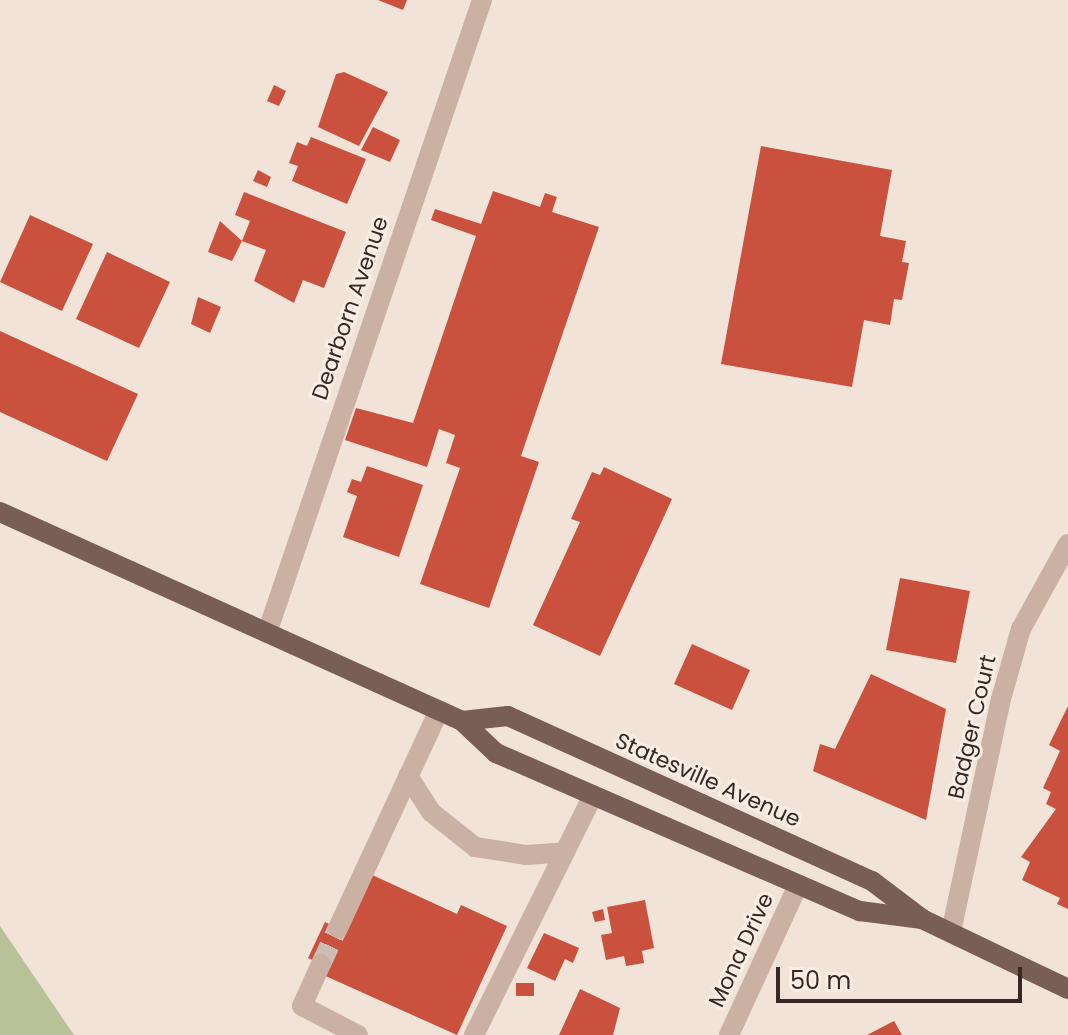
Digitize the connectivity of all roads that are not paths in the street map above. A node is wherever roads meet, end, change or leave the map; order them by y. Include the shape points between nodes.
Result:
1 (482, 0) edge
2 (0, 512) edge
3 (1068, 544) edge
4 (267, 633) junction
5 (439, 710) junction
6 (462, 721) junction
7 (408, 776) junction
8 (593, 795) junction
9 (565, 852) junction
10 (798, 885) junction
11 (922, 919) junction
12 (338, 928) tunnel mouth
13 (951, 932) junction
14 (321, 964) tunnel mouth
15 (1068, 989) edge
16 (358, 1035) edge
17 (474, 1035) edge
18 (729, 1035) edge

1 - 4 street, Dearborn Avenue
2 - 4 main road, Statesville Avenue
3 - 13 street, Badger Court via 1017,642
4 - 5 main road, Statesville Avenue
5 - 6 main road, Statesville Avenue
5 - 7 street
6 - 8 main road, Statesville Avenue via 496,753
6 - 11 main road, Statesville Avenue via 508,716 872,881
7 - 9 street via 431,812 475,847 526,855
7 - 12 street
8 - 9 street
8 - 10 main road, Statesville Avenue
9 - 17 street
10 - 11 main road, Statesville Avenue via 860,911
10 - 18 street, Mona Drive
11 - 13 main road, Statesville Avenue
13 - 15 main road, Statesville Avenue
14 - 16 street via 302,1006

